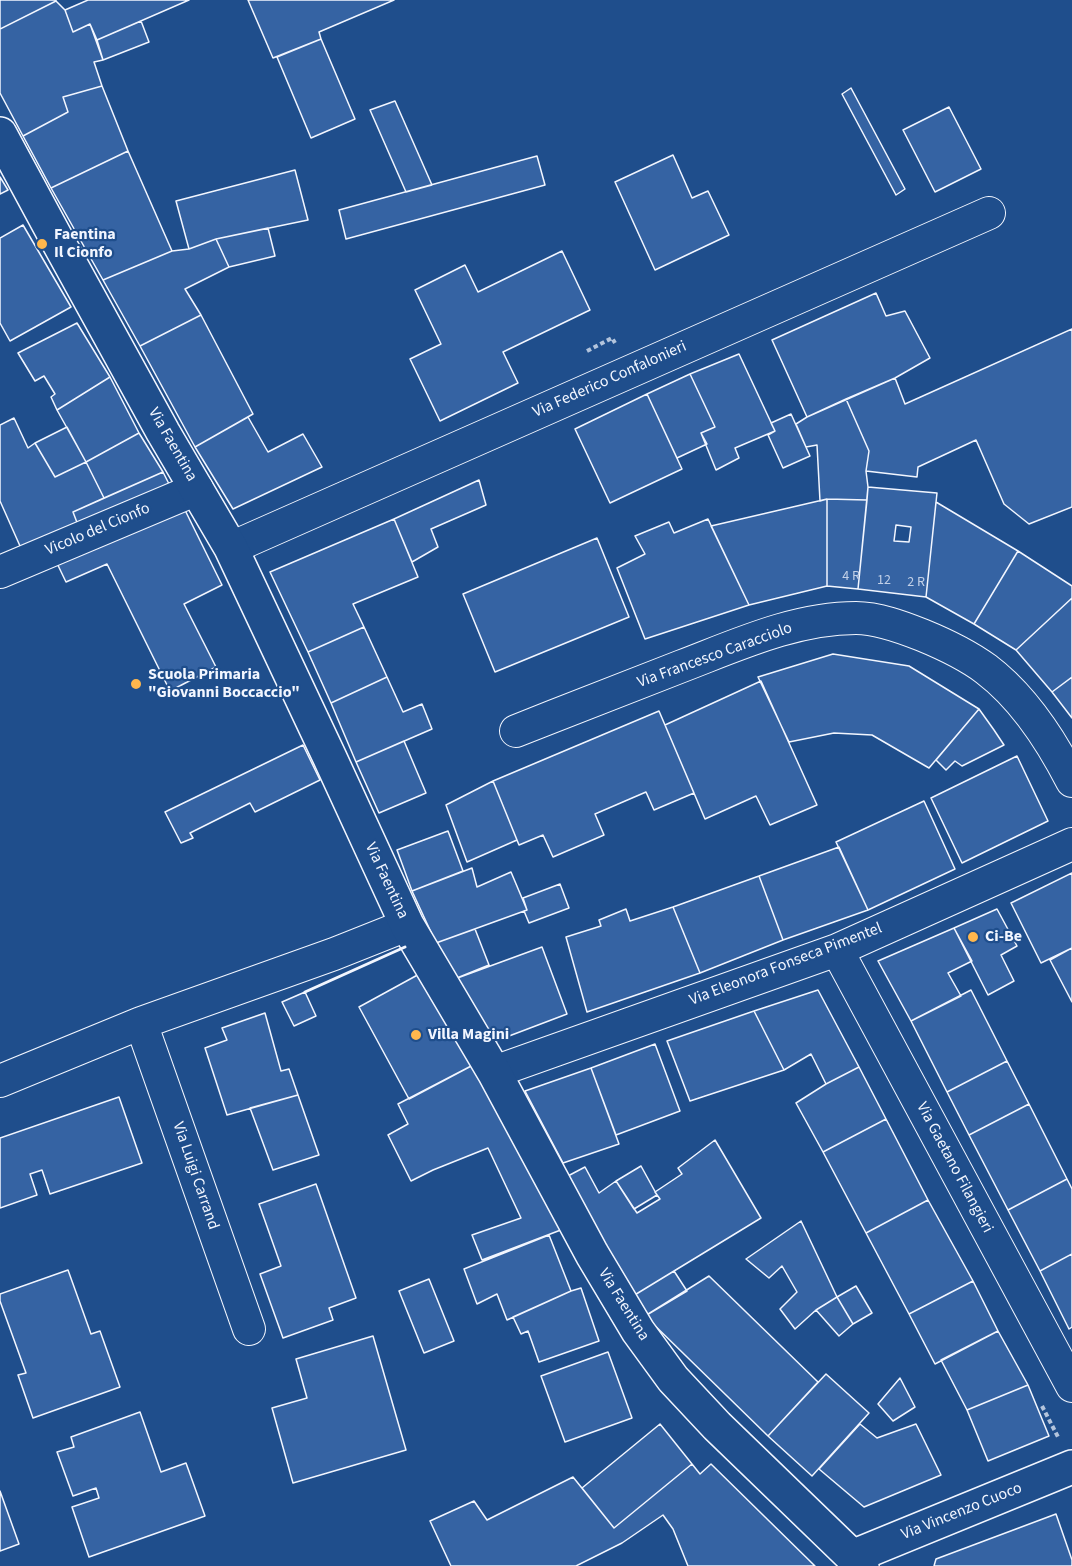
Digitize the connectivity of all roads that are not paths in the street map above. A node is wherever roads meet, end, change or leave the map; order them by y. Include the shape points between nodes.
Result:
1 (0, 134) edge
2 (989, 213) dead end
3 (197, 489) junction
4 (231, 548) junction
5 (0, 572) edge
6 (516, 731) dead end
7 (1072, 781) edge
8 (1072, 844) edge
9 (406, 925) junction
10 (837, 950) junction
11 (141, 1023) junction
12 (494, 1072) junction
13 (0, 1081) edge
14 (249, 1329) dead end
15 (1072, 1386) edge
16 (1072, 1467) edge
17 (857, 1561) edge

1 - 3 street, Via Faentina
2 - 4 street, Via Federico Confalonieri
3 - 4 street, Via Faentina
3 - 5 street, Vicolo del Cionfo
4 - 9 street, Via Faentina
6 - 7 street, Via Francesco Caracciolo via 775,632 819,621 858,618 912,631 988,670 1028,712
8 - 10 street, Via Eleonora Fonseca Pimentel
9 - 11 street
9 - 12 street, Via Faentina
10 - 12 street, Via Eleonora Fonseca Pimentel
10 - 15 street, Via Gaetano Filangieri
11 - 13 street
11 - 14 street, Via Luigi Carrand
12 - 17 street, Via Faentina via 592,1254 664,1367 717,1426
16 - 17 street, Via Vincenzo Cuoco

